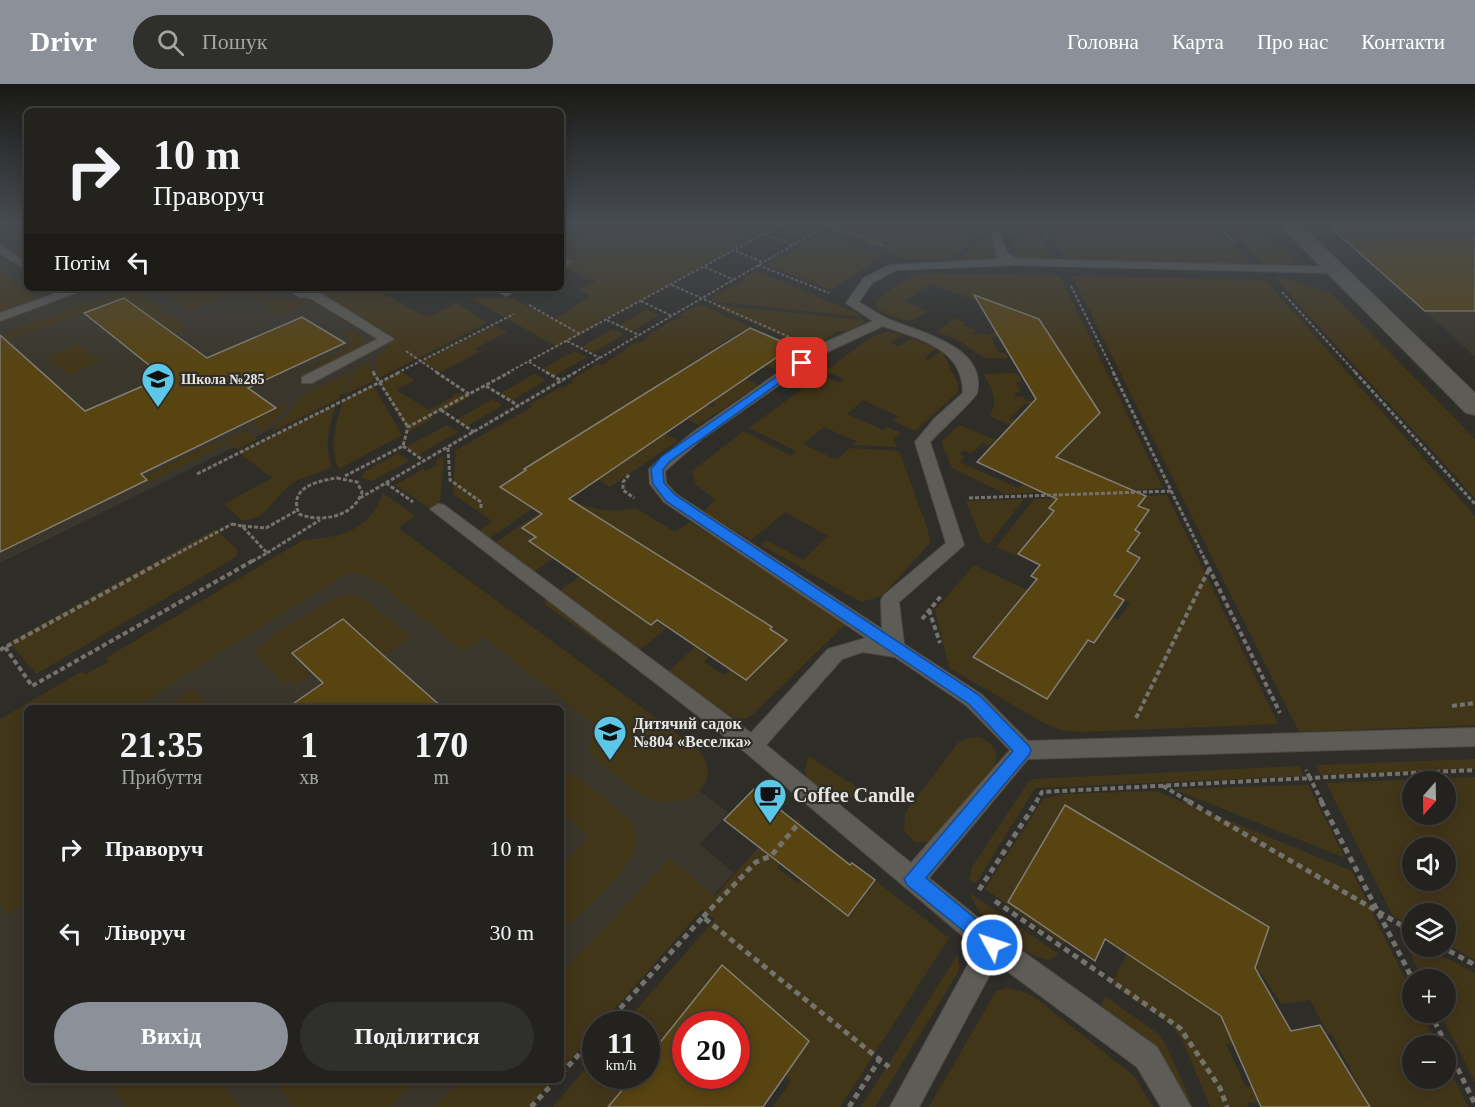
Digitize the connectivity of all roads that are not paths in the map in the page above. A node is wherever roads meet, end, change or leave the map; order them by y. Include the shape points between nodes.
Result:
1 (881, 272) edge
2 (1337, 272) edge
3 (58, 291) edge
4 (298, 291) edge
5 (0, 317) edge
6 (882, 321) junction
7 (307, 380) dead end
8 (1475, 407) edge
9 (438, 509) road end
10 (897, 650) junction
11 (1475, 736) edge
12 (752, 746) junction
13 (1023, 750) junction
14 (913, 879) junction
15 (992, 945) junction
16 (904, 1107) edge
17 (1176, 1107) edge

1 - 6 lane via 858,288 852,303
2 - 8 street
3 - 5 lane
4 - 7 lane via 313,294 388,339
6 - 10 lane via 942,345 960,357 969,377 970,394 922,442 955,545 890,600 891,630
6 - 10 lane via 820,351 657,469 658,484 670,498
9 - 12 lane
10 - 12 lane via 863,645 835,654
10 - 13 lane via 974,700
11 - 13 lane
12 - 14 lane
13 - 14 lane
14 - 15 lane
15 - 16 lane
15 - 17 lane via 1147,1057

